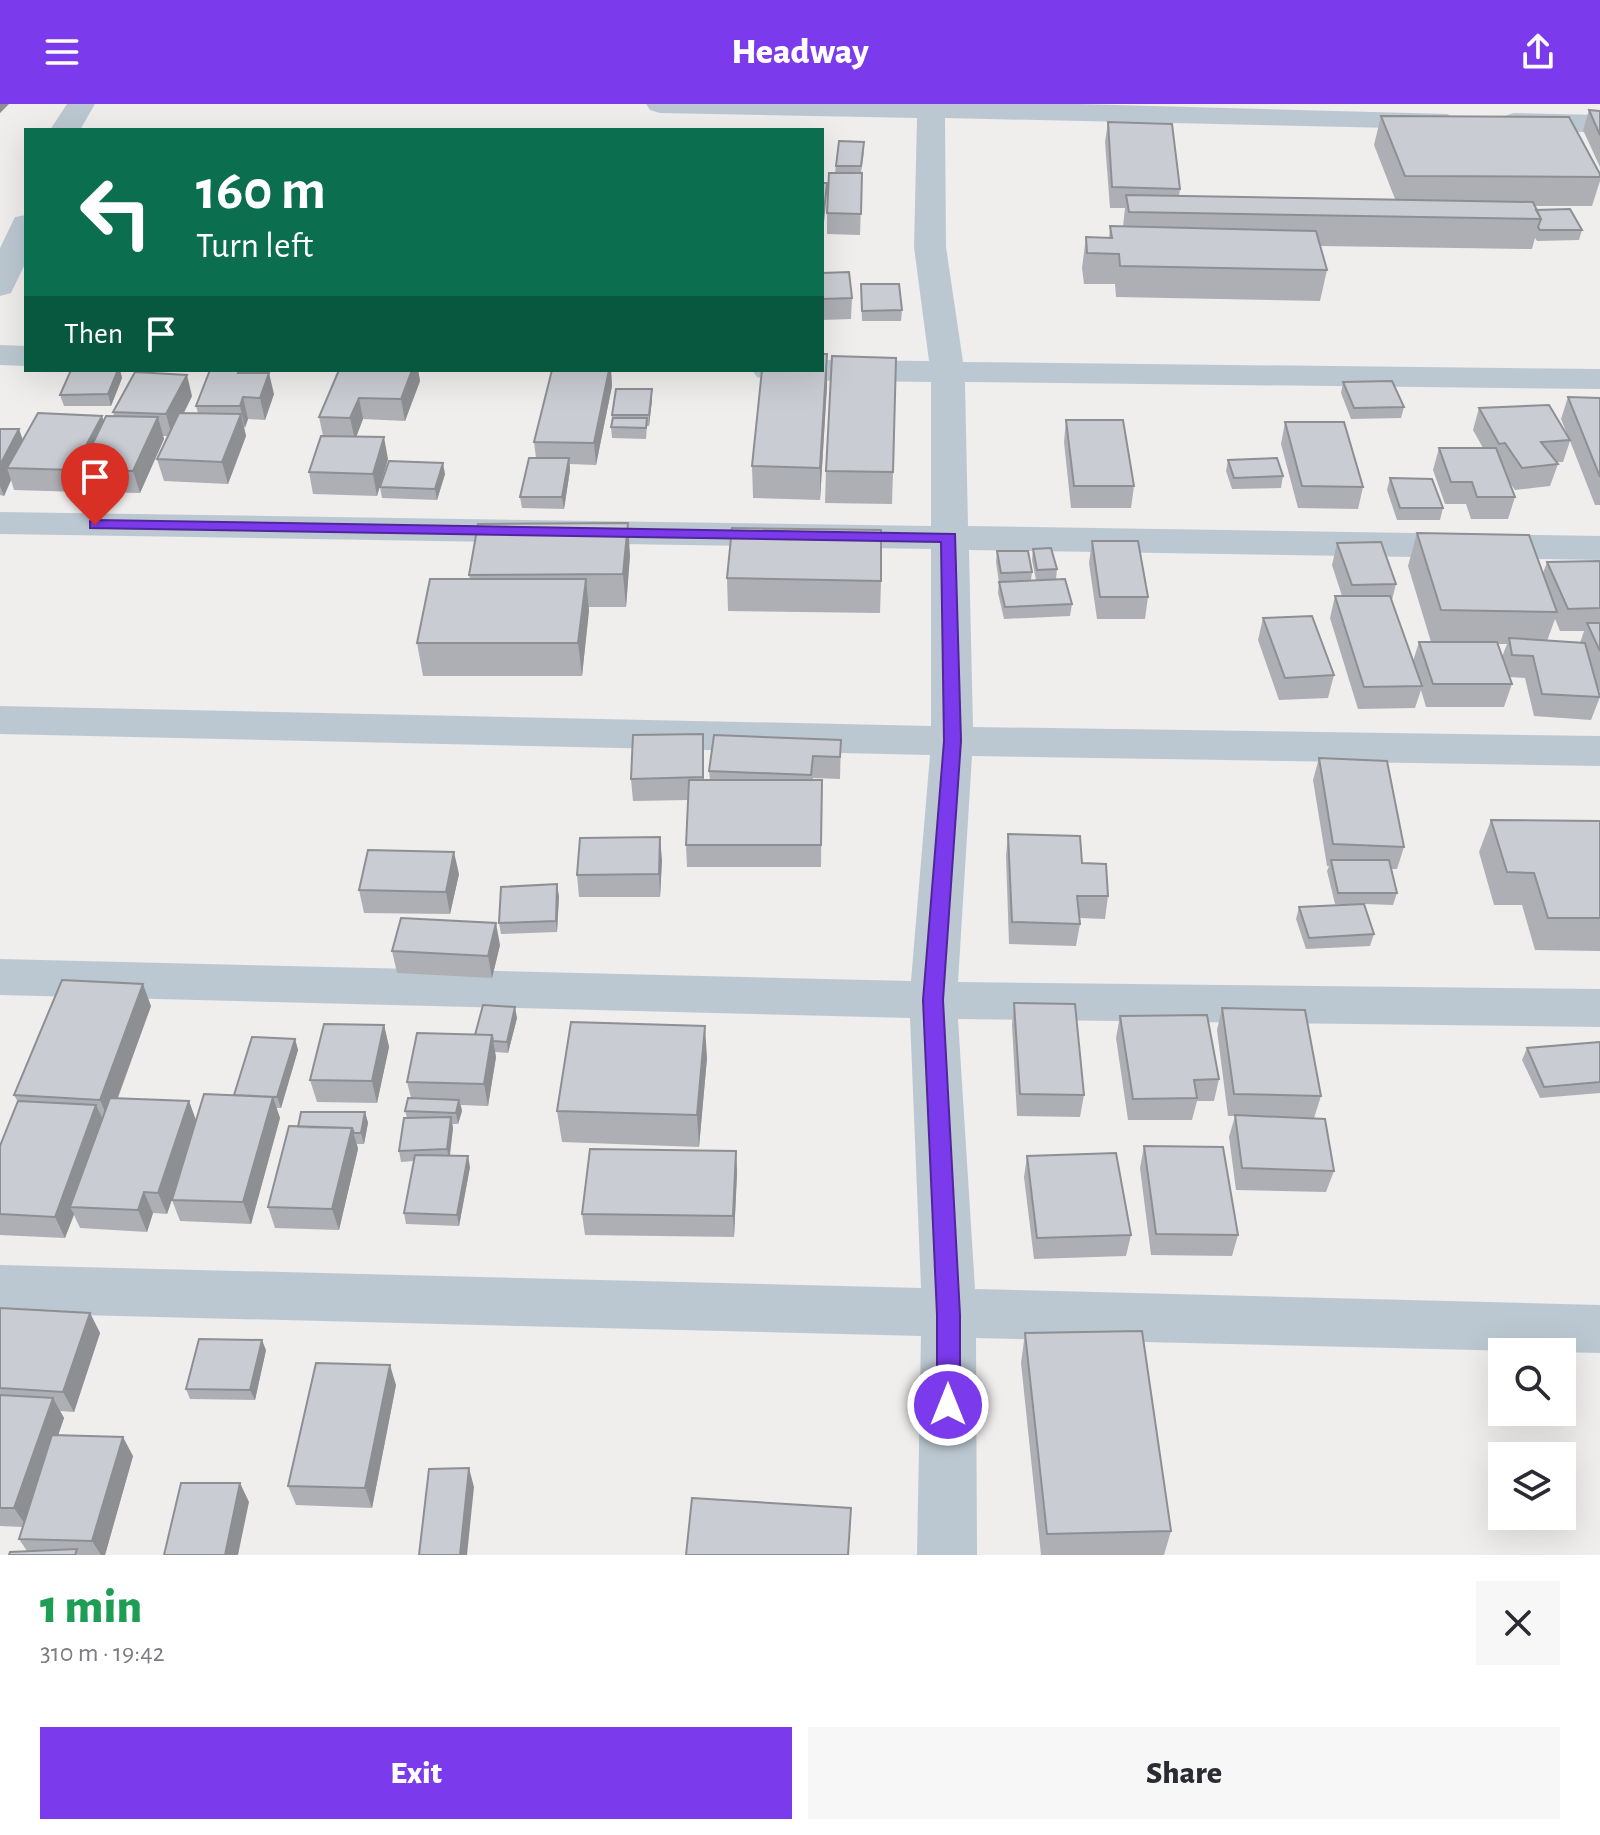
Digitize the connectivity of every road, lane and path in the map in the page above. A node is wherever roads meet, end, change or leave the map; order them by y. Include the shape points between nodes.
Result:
1 (81, 104) edge
2 (660, 104) edge
3 (931, 107) edge
4 (1600, 124) edge
5 (66, 128) edge
6 (24, 229) edge
7 (0, 286) edge
8 (0, 355) edge
9 (24, 356) edge
10 (824, 371) edge
11 (948, 373) junction
12 (1600, 379) edge
13 (0, 523) edge
14 (949, 537) junction
15 (1600, 548) edge
16 (0, 720) edge
17 (952, 741) junction
18 (1600, 751) edge
19 (0, 977) edge
20 (933, 1000) junction
21 (1600, 1008) edge
22 (0, 1289) edge
23 (949, 1315) junction
24 (1600, 1329) edge
25 (947, 1555) edge

1 - 5 street
2 - 3 street
3 - 4 street
3 - 11 street via 930,247
6 - 7 street
8 - 9 street
10 - 11 street
11 - 12 street
11 - 14 street
13 - 14 street
14 - 15 street
14 - 17 street
16 - 17 street
17 - 18 street
17 - 20 street
19 - 20 street
20 - 21 street
20 - 23 street
22 - 23 street
23 - 24 street
23 - 25 street

